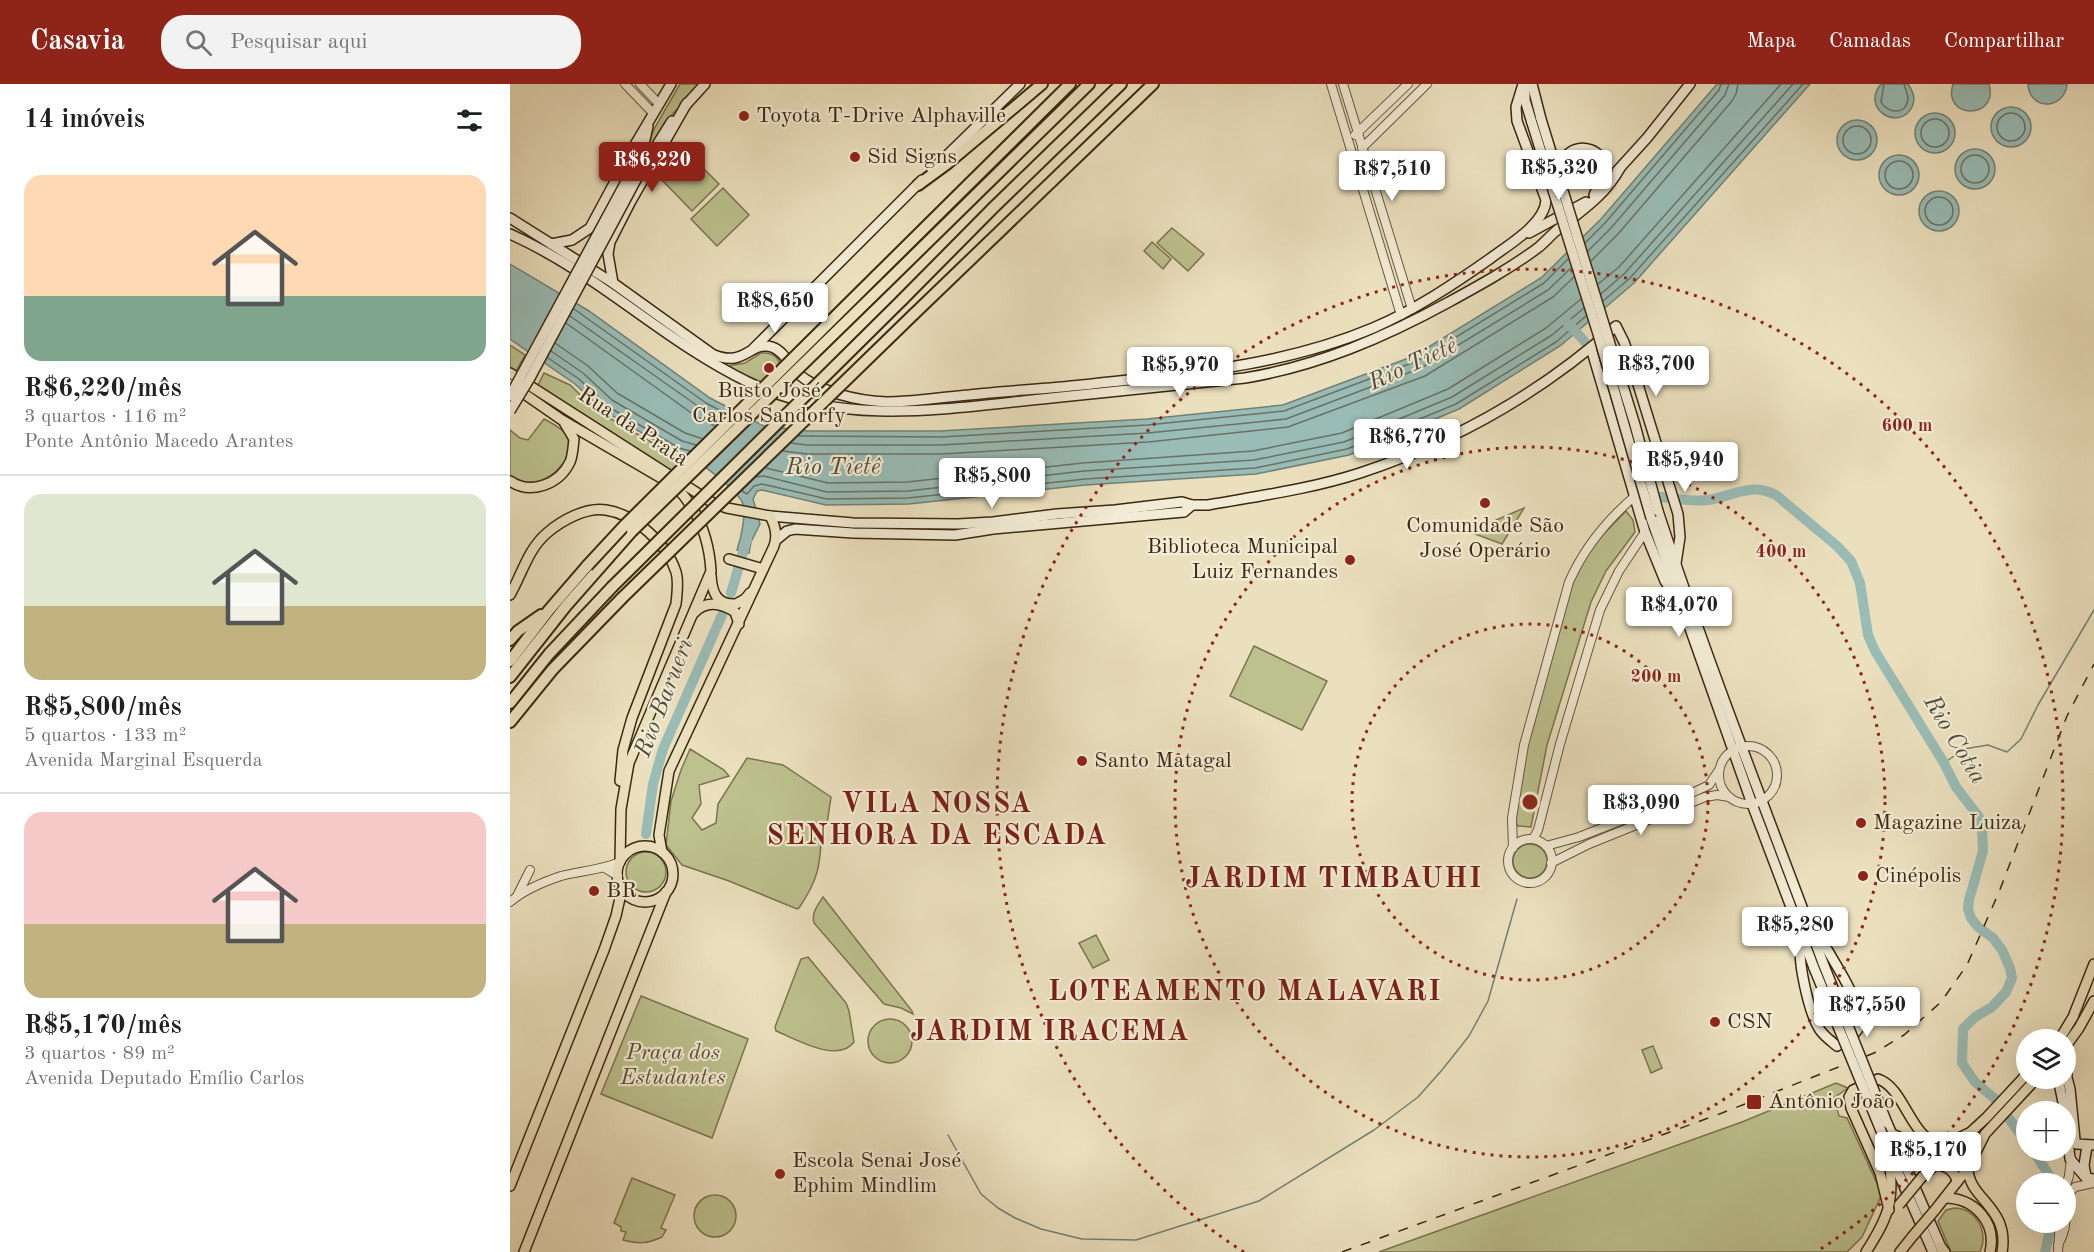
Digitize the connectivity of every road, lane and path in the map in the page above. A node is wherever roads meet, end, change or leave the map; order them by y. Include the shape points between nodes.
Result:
1 (625, 84) edge
2 (640, 84) edge
3 (671, 84) edge
4 (705, 84) edge
5 (1020, 84) edge
6 (1042, 84) edge
7 (1070, 84) edge
8 (1089, 84) edge
9 (1121, 84) edge
10 (1153, 84) edge
11 (1331, 84) edge
12 (1343, 84) edge
13 (1408, 84) edge
14 (1427, 84) edge
15 (1524, 84) edge
16 (1533, 84) edge
17 (1690, 84) edge
18 (687, 103) junction
19 (1349, 103) junction
20 (659, 104) junction
21 (1338, 107) junction
22 (651, 117) junction
23 (1536, 121) junction
24 (1358, 133) junction
25 (1348, 142) junction
26 (1362, 148) junction
27 (639, 166) junction
28 (1620, 168) junction
29 (1559, 175) junction
30 (918, 185) junction
31 (1594, 195) junction
32 (510, 218) edge
33 (1540, 227) junction
34 (590, 228) junction
35 (510, 234) edge
36 (610, 242) junction
37 (551, 244) junction
38 (1507, 247) junction
39 (1515, 262) junction
40 (613, 283) junction
41 (1412, 309) junction
42 (1401, 315) junction
43 (1373, 328) junction
44 (1376, 338) junction
45 (1591, 348) junction
46 (752, 350) junction
47 (1577, 358) junction
48 (788, 363) junction
49 (1251, 363) junction
50 (1595, 364) junction
51 (510, 373) edge
52 (1253, 376) junction
53 (510, 384) edge
54 (767, 389) junction
55 (510, 396) edge
56 (510, 411) edge
57 (562, 420) junction
58 (510, 481) edge
59 (1635, 496) junction
60 (1192, 506) junction
61 (1655, 514) junction
62 (768, 515) junction
63 (1645, 532) junction
64 (776, 540) junction
65 (729, 559) dead end
66 (1676, 563) junction
67 (592, 568) junction
68 (758, 568) junction
69 (711, 571) junction
70 (756, 586) junction
71 (510, 595) edge
72 (1683, 608) junction
73 (549, 610) junction
74 (693, 615) junction
75 (739, 624) junction
76 (510, 640) edge
77 (510, 661) edge
78 (510, 677) edge
79 (510, 703) edge
80 (510, 722) edge
81 (1743, 746) junction
82 (1733, 750) junction
83 (1719, 770) junction
84 (1729, 797) junction
85 (1762, 800) junction
86 (1752, 804) junction
87 (620, 828) junction
88 (1511, 831) junction
89 (1533, 839) junction
90 (1524, 840) junction
91 (1546, 846) junction
92 (1513, 848) junction
93 (662, 852) junction
94 (620, 862) junction
95 (1551, 863) junction
96 (605, 868) junction
97 (530, 870) dead end
98 (618, 876) junction
99 (622, 888) junction
100 (666, 892) junction
101 (513, 899) edge
102 (1804, 913) junction
103 (1802, 938) junction
104 (2094, 964) edge
105 (1818, 966) junction
106 (2094, 1001) edge
107 (2066, 1029) edge
108 (2076, 1030) edge
109 (2017, 1089) edge
110 (2024, 1089) edge
111 (2070, 1089) edge
112 (2009, 1101) junction
113 (1989, 1122) junction
114 (1892, 1134) junction
115 (1970, 1134) junction
116 (1942, 1143) junction
117 (1887, 1147) junction
118 (2089, 1148) edge
119 (2076, 1156) edge
120 (2072, 1161) edge
121 (1933, 1165) junction
122 (1968, 1168) junction
123 (2091, 1180) edge
124 (1957, 1182) junction
125 (510, 1186) edge
126 (1945, 1198) junction
127 (1889, 1210) junction
128 (1881, 1228) junction
129 (2059, 1233) edge
130 (2058, 1248) edge
131 (1940, 1251) edge
132 (524, 1252) edge
133 (1857, 1252) edge
134 (1866, 1252) edge
135 (1900, 1252) edge
136 (1990, 1252) edge
137 (2002, 1252) edge

1 - 22 street
2 - 20 street
3 - 20 main road
4 - 18 main road
5 - 30 main road
6 - 30 highway
7 - 67 highway, bridge via 625,525
8 - 67 highway, bridge
9 - 79 highway, bridge via 612,587 549,654
10 - 80 highway, bridge via 622,598 553,669
11 - 21 street
12 - 19 street
13 - 24 street
14 - 26 street
15 - 23 main road via 1525,100
15 - 38 main road via 1516,107 1517,121 1546,207 1533,225
16 - 23 main road
17 - 28 main road
18 - 27 main road
18 - 36 main road
19 - 21 street
19 - 24 street
20 - 22 main road
21 - 25 street
22 - 27 main road
22 - 34 main road
23 - 29 main road, bridge
23 - 61 main road, bridge via 1547,168
24 - 25 street
24 - 26 street
25 - 42 street
26 - 41 street
27 - 55 main road, bridge
27 - 56 main road, bridge
28 - 31 main road
28 - 39 main road via 1598,199
29 - 31 main road via 1569,153 1591,150 1601,158 1604,169
29 - 61 main road, bridge via 1635,425
30 - 46 main road
31 - 33 main road
32 - 37 main road
33 - 38 main road
33 - 39 main road via 1545,234 1542,241
34 - 36 main road via 599,238
34 - 37 main road via 572,240
35 - 54 main road via 566,263 692,351
36 - 40 main road
37 - 40 main road
38 - 41 main road
39 - 44 main road via 1411,323
40 - 46 main road via 712,354 732,359
41 - 42 main road
42 - 43 main road
43 - 44 main road
43 - 49 main road via 1316,348
44 - 52 main road via 1306,363
45 - 47 main road
45 - 50 main road
45 - 66 main road via 1616,326 1678,514
46 - 48 main road via 771,347
47 - 50 main road via 1588,358
47 - 60 main road via 1533,389 1436,444 1358,473 1312,485
48 - 49 main road via 825,390 885,402 1038,390
48 - 54 main road via 783,376
49 - 52 main road
50 - 59 main road
51 - 62 main road, Rua da Prata via 713,503
52 - 54 main road via 921,411 849,409
53 - 57 main road, Rua da Prata
57 - 58 main road via 574,439 570,462 561,474 530,489
57 - 69 main road, Rua da Prata via 675,486 687,498 706,539
59 - 63 main road
59 - 88 street via 1596,536 1569,582 1528,728
60 - 62 main road via 1182,502 958,524 853,523
60 - 64 main road via 1184,512 955,535 795,529
61 - 66 main road
61 - 72 main road
62 - 64 main road via 774,522
63 - 72 main road via 1665,581
63 - 89 street via 1619,571 1600,610
64 - 68 main road
65 - 68 main road
66 - 81 main road
67 - 73 highway
67 - 78 highway
68 - 70 main road
69 - 70 main road, Rua da Prata via 714,596 731,605 745,599
69 - 74 main road
70 - 75 main road
71 - 87 main road via 529,556 548,533 592,510 628,517 653,538 676,572 676,603 623,750
72 - 82 main road
73 - 76 highway
73 - 77 highway
74 - 75 main road via 699,608 714,604 735,612
74 - 87 main road via 629,763
75 - 93 main road via 669,771 659,835
81 - 82 street
81 - 85 main road
81 - 85 street via 1761,748 1774,762 1775,786
82 - 83 street
82 - 86 main road
83 - 84 street via 1722,788
83 - 91 street via 1709,784 1694,792
84 - 86 street
84 - 95 street via 1706,797
85 - 86 street
85 - 102 main road
86 - 103 main road
87 - 94 main road
88 - 90 street
88 - 92 street
89 - 90 street
89 - 91 street
90 - 92 street
91 - 95 street
92 - 95 street via 1510,868 1523,882 1542,880
93 - 94 main road via 641,846 628,852
93 - 100 main road via 673,869
94 - 96 street
94 - 98 main road
96 - 98 street
96 - 101 street via 561,876
97 - 101 street
98 - 99 main road
99 - 100 main road via 631,898 644,902
99 - 125 main road via 604,950
100 - 132 main road
102 - 103 main road via 1840,972 1860,1015 1860,1026 1837,1046 1819,1029 1810,1003 1801,966
102 - 105 main road
103 - 105 main road
104 - 107 main road
105 - 114 main road, bridge
105 - 117 main road, bridge
106 - 108 main road
109 - 112 main road
110 - 112 main road
111 - 118 main road via 2076,1144
112 - 113 main road
113 - 115 main road
113 - 122 main road
114 - 116 main road via 1916,1144
114 - 131 main road
115 - 116 main road
115 - 121 main road
116 - 127 main road via 1918,1129 1895,1091 1884,1081 1878,1079 1853,1090 1849,1096 1851,1108 1880,1173
117 - 127 main road
117 - 131 main road
118 - 119 main road
118 - 123 main road via 2084,1166
120 - 123 main road
121 - 124 main road via 1948,1168
121 - 128 main road, bridge
122 - 124 main road
122 - 137 main road via 1969,1179 2002,1228
123 - 130 street via 2068,1192 2066,1225
124 - 126 main road
126 - 135 main road, bridge
126 - 136 main road via 1965,1201 1979,1211 1990,1231
127 - 128 main road
128 - 133 main road
128 - 134 main road
129 - 130 street

